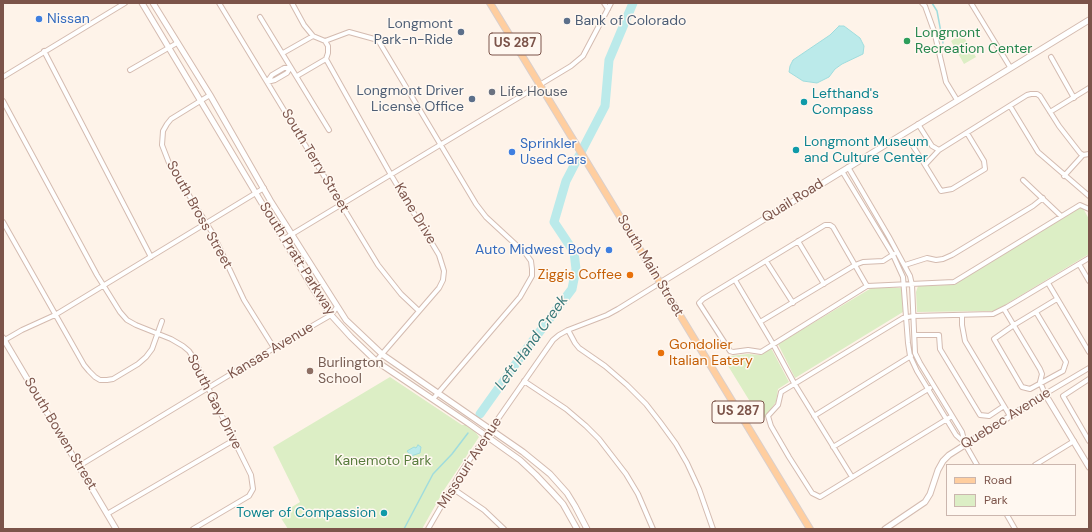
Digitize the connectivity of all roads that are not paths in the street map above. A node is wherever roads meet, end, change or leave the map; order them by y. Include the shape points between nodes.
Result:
1 (125, 3) edge
2 (142, 3) edge
3 (152, 3) edge
4 (219, 3) edge
5 (292, 3) edge
6 (490, 3) edge
7 (604, 3) edge
8 (611, 3) edge
9 (922, 3) edge
10 (970, 3) edge
11 (608, 9) junction
12 (260, 17) dead end
13 (1089, 20) edge
14 (313, 36) junction
15 (325, 41) junction
16 (178, 43) junction
17 (169, 48) junction
18 (44, 51) junction
19 (283, 53) junction
20 (1051, 57) dead end
21 (326, 59) junction
22 (1010, 67) junction
23 (290, 68) junction
24 (130, 70) dead end
25 (297, 76) junction
26 (3, 77) edge
27 (267, 82) junction
28 (540, 85) junction
29 (1089, 88) edge
30 (210, 95) junction
31 (1074, 98) junction
32 (957, 100) junction
33 (3, 101) edge
34 (201, 101) junction
35 (1010, 106) junction
36 (1050, 112) junction
37 (918, 124) junction
38 (329, 130) dead end
39 (967, 134) junction
40 (911, 143) dead end
41 (441, 145) junction
42 (939, 150) junction
43 (1089, 154) edge
44 (1083, 155) junction
45 (925, 164) junction
46 (848, 167) junction
47 (842, 171) junction
48 (391, 175) junction
49 (1064, 176) junction
50 (1023, 180) dead end
51 (264, 188) junction
52 (256, 193) junction
53 (1089, 196) edge
54 (1043, 198) junction
55 (341, 204) junction
56 (1089, 208) edge
57 (877, 216) junction
58 (1061, 216) junction
59 (871, 219) junction
60 (3, 222) edge
61 (207, 223) junction
62 (292, 234) junction
63 (284, 239) junction
64 (798, 241) junction
65 (898, 253) junction
66 (893, 255) junction
67 (151, 257) junction
68 (1089, 258) edge
69 (766, 260) junction
70 (1079, 264) junction
71 (855, 265) junction
72 (905, 265) junction
73 (735, 280) junction
74 (1089, 281) edge
75 (660, 283) junction
76 (1048, 283) junction
77 (824, 284) junction
78 (905, 285) junction
79 (912, 285) junction
80 (104, 286) junction
81 (867, 286) junction
82 (1058, 299) junction
83 (793, 303) junction
84 (337, 307) junction
85 (1004, 309) junction
86 (419, 311) junction
87 (1036, 312) junction
88 (55, 315) junction
89 (331, 315) junction
90 (962, 315) junction
91 (914, 316) junction
92 (906, 317) junction
93 (162, 322) dead end
94 (760, 322) junction
95 (1014, 325) junction
96 (568, 330) junction
97 (158, 333) junction
98 (915, 335) junction
99 (3, 340) edge
100 (773, 344) junction
101 (274, 348) junction
102 (1089, 352) edge
103 (915, 353) junction
104 (383, 355) junction
105 (910, 356) junction
106 (376, 361) junction
107 (1089, 368) edge
108 (1089, 379) edge
109 (524, 381) junction
110 (1040, 382) junction
111 (794, 383) junction
112 (933, 386) junction
113 (209, 388) junction
114 (928, 389) junction
115 (438, 393) junction
116 (1046, 394) junction
117 (433, 399) junction
118 (1004, 406) junction
119 (814, 416) junction
120 (952, 416) junction
121 (1010, 416) junction
122 (947, 419) junction
123 (491, 430) junction
124 (486, 437) junction
125 (234, 440) junction
126 (1074, 441) junction
127 (1089, 441) edge
128 (965, 444) junction
129 (833, 447) junction
130 (976, 464) edge
131 (1037, 464) edge
132 (79, 466) junction
133 (1089, 467) edge
134 (852, 477) junction
135 (452, 488) junction
136 (107, 514) junction
137 (1008, 516) edge
138 (116, 529) edge
139 (193, 529) edge
140 (428, 529) edge
141 (504, 529) edge
142 (577, 529) edge
143 (587, 529) edge
144 (653, 529) edge
145 (713, 529) edge
146 (810, 529) edge
147 (885, 529) edge
148 (1015, 529) edge

1 - 18 street
2 - 17 street, South Pratt Parkway
3 - 16 street, South Pratt Parkway
4 - 27 street, South Terry Street
5 - 14 street
6 - 28 main road, South Main Street / US 287
7 - 11 street
8 - 11 street
9 - 32 street via 926,6 934,31 946,82
10 - 22 street
11 - 28 street via 583,56
12 - 19 street, South Terry Street
13 - 22 street, Quail Road
14 - 15 street
14 - 19 street
15 - 21 street, Kane Drive via 328,46
15 - 41 street via 350,32 378,40
16 - 17 street
16 - 30 street, South Pratt Parkway
17 - 24 street
17 - 34 street, South Pratt Parkway
18 - 26 street
18 - 67 street
19 - 23 street, South Terry Street
20 - 31 street
21 - 25 street
21 - 48 street, Kane Drive
22 - 32 street, Quail Road
23 - 25 street, South Terry Street
23 - 27 street via 287,73
25 - 38 street, South Terry Street
27 - 55 street, South Terry Street
28 - 41 street
28 - 75 main road, South Main Street / US 287
29 - 31 street
30 - 34 street, South Bross Street
30 - 51 street, South Pratt Parkway
31 - 36 street
32 - 37 street, Quail Road
33 - 80 street, South Gay Drive
34 - 52 street, South Pratt Parkway
34 - 61 street, South Bross Street via 171,119 163,131 162,138 169,163
35 - 36 street via 1031,94 1037,94
35 - 39 street
35 - 49 street via 1038,152
36 - 44 street
37 - 42 street via 932,146
37 - 46 street, Quail Road
39 - 42 street
39 - 45 street via 984,161 985,169 952,189 941,191
40 - 45 street
41 - 48 street
41 - 115 street via 476,204 486,217 526,254 532,268 531,280 520,297
42 - 45 street
43 - 44 street
44 - 49 street
46 - 47 street, Quail Road
46 - 57 street
47 - 59 street
47 - 75 street, Quail Road
48 - 55 street
48 - 86 street, Kane Drive via 443,266 439,288
49 - 53 street
50 - 54 street
51 - 52 street
51 - 62 street, South Pratt Parkway
52 - 61 street
52 - 63 street, South Pratt Parkway
54 - 58 street
54 - 72 street via 952,255 936,260 927,258
55 - 62 street
55 - 86 street, South Terry Street via 386,276
56 - 58 street via 1080,205
57 - 59 street
57 - 65 street
58 - 79 street via 954,282
59 - 66 street
60 - 88 street
61 - 67 street
61 - 101 street, South Bross Street via 244,300
62 - 63 street
62 - 84 street, South Pratt Parkway
63 - 89 street, South Pratt Parkway
64 - 69 street
64 - 71 street via 825,225 830,225
64 - 77 street
65 - 66 street
65 - 72 street
66 - 71 street via 883,261
66 - 78 street
67 - 80 street
68 - 70 street
69 - 73 street
69 - 83 street
70 - 74 street
70 - 76 street
71 - 77 street
71 - 81 street
72 - 79 street
73 - 94 street
73 - 100 street via 699,303 730,351 761,352
75 - 96 street, Missouri Avenue via 607,315
75 - 146 main road, South Main Street / US 287
76 - 82 street
76 - 85 street
77 - 83 street
78 - 79 street
78 - 81 street
78 - 92 street
79 - 91 street
80 - 88 street
80 - 97 street, South Gay Drive via 127,320
81 - 100 street
82 - 87 street
82 - 102 street
83 - 94 street
84 - 89 street, Kansas Avenue
84 - 104 street, South Pratt Parkway via 346,320
85 - 90 street via 993,314
85 - 95 street
86 - 104 street, Kane Drive
87 - 95 street
87 - 110 street via 1066,362 1063,371
88 - 97 street via 89,371 100,380 113,379 138,364 152,349
88 - 99 street
89 - 101 street, Kansas Avenue
89 - 106 street, South Pratt Parkway
90 - 91 street
90 - 118 street via 965,341
91 - 92 street
91 - 98 street
92 - 105 street
92 - 111 street
93 - 97 street
94 - 100 street
95 - 110 street via 1040,369
95 - 110 street via 994,339 1022,387 1030,389
96 - 109 street, Missouri Avenue via 553,340
96 - 145 street via 579,348 627,385 664,427 687,463
97 - 113 street, South Gay Drive via 189,351
98 - 103 street
98 - 118 street via 939,335 940,349 980,415 989,416
99 - 132 street, South Bowen Street
100 - 111 street
101 - 113 street, Kansas Avenue
103 - 105 street
103 - 112 street
104 - 106 street, Kane Drive
104 - 115 street, South Pratt Parkway
105 - 114 street
105 - 119 street
106 - 117 street, South Pratt Parkway
107 - 116 street, Quebec Avenue
108 - 127 street via 1063,396
109 - 123 street, Missouri Avenue
109 - 144 street via 566,409 599,440 626,474
110 - 116 street
111 - 119 street
111 - 134 street via 782,392 778,405 768,416 789,457 812,493 820,497
112 - 114 street
112 - 120 street
113 - 125 street, South Gay Drive
113 - 132 street, Kansas Avenue
114 - 122 street
114 - 129 street
115 - 117 street
115 - 123 street, South Pratt Parkway
116 - 121 street, Quebec Avenue
116 - 126 street
117 - 124 street, South Pratt Parkway
118 - 121 street
119 - 129 street
120 - 122 street
120 - 128 street via 962,432
121 - 128 street, Quebec Avenue
122 - 128 street via 956,435
122 - 134 street
123 - 124 street, Missouri Avenue
123 - 143 street, South Pratt Parkway via 550,474 567,493
124 - 135 street, Missouri Avenue
124 - 142 street, South Pratt Parkway via 520,460 536,475 563,504
125 - 136 street
125 - 139 street, South Gay Drive via 251,475 253,489 244,500
126 - 131 street
126 - 133 street
128 - 130 street
128 - 147 street, Quebec Avenue via 943,461 926,502
129 - 134 street
132 - 136 street, South Bowen Street
135 - 140 street, Missouri Avenue
135 - 141 street via 484,510
136 - 138 street, South Bowen Street
137 - 148 street

